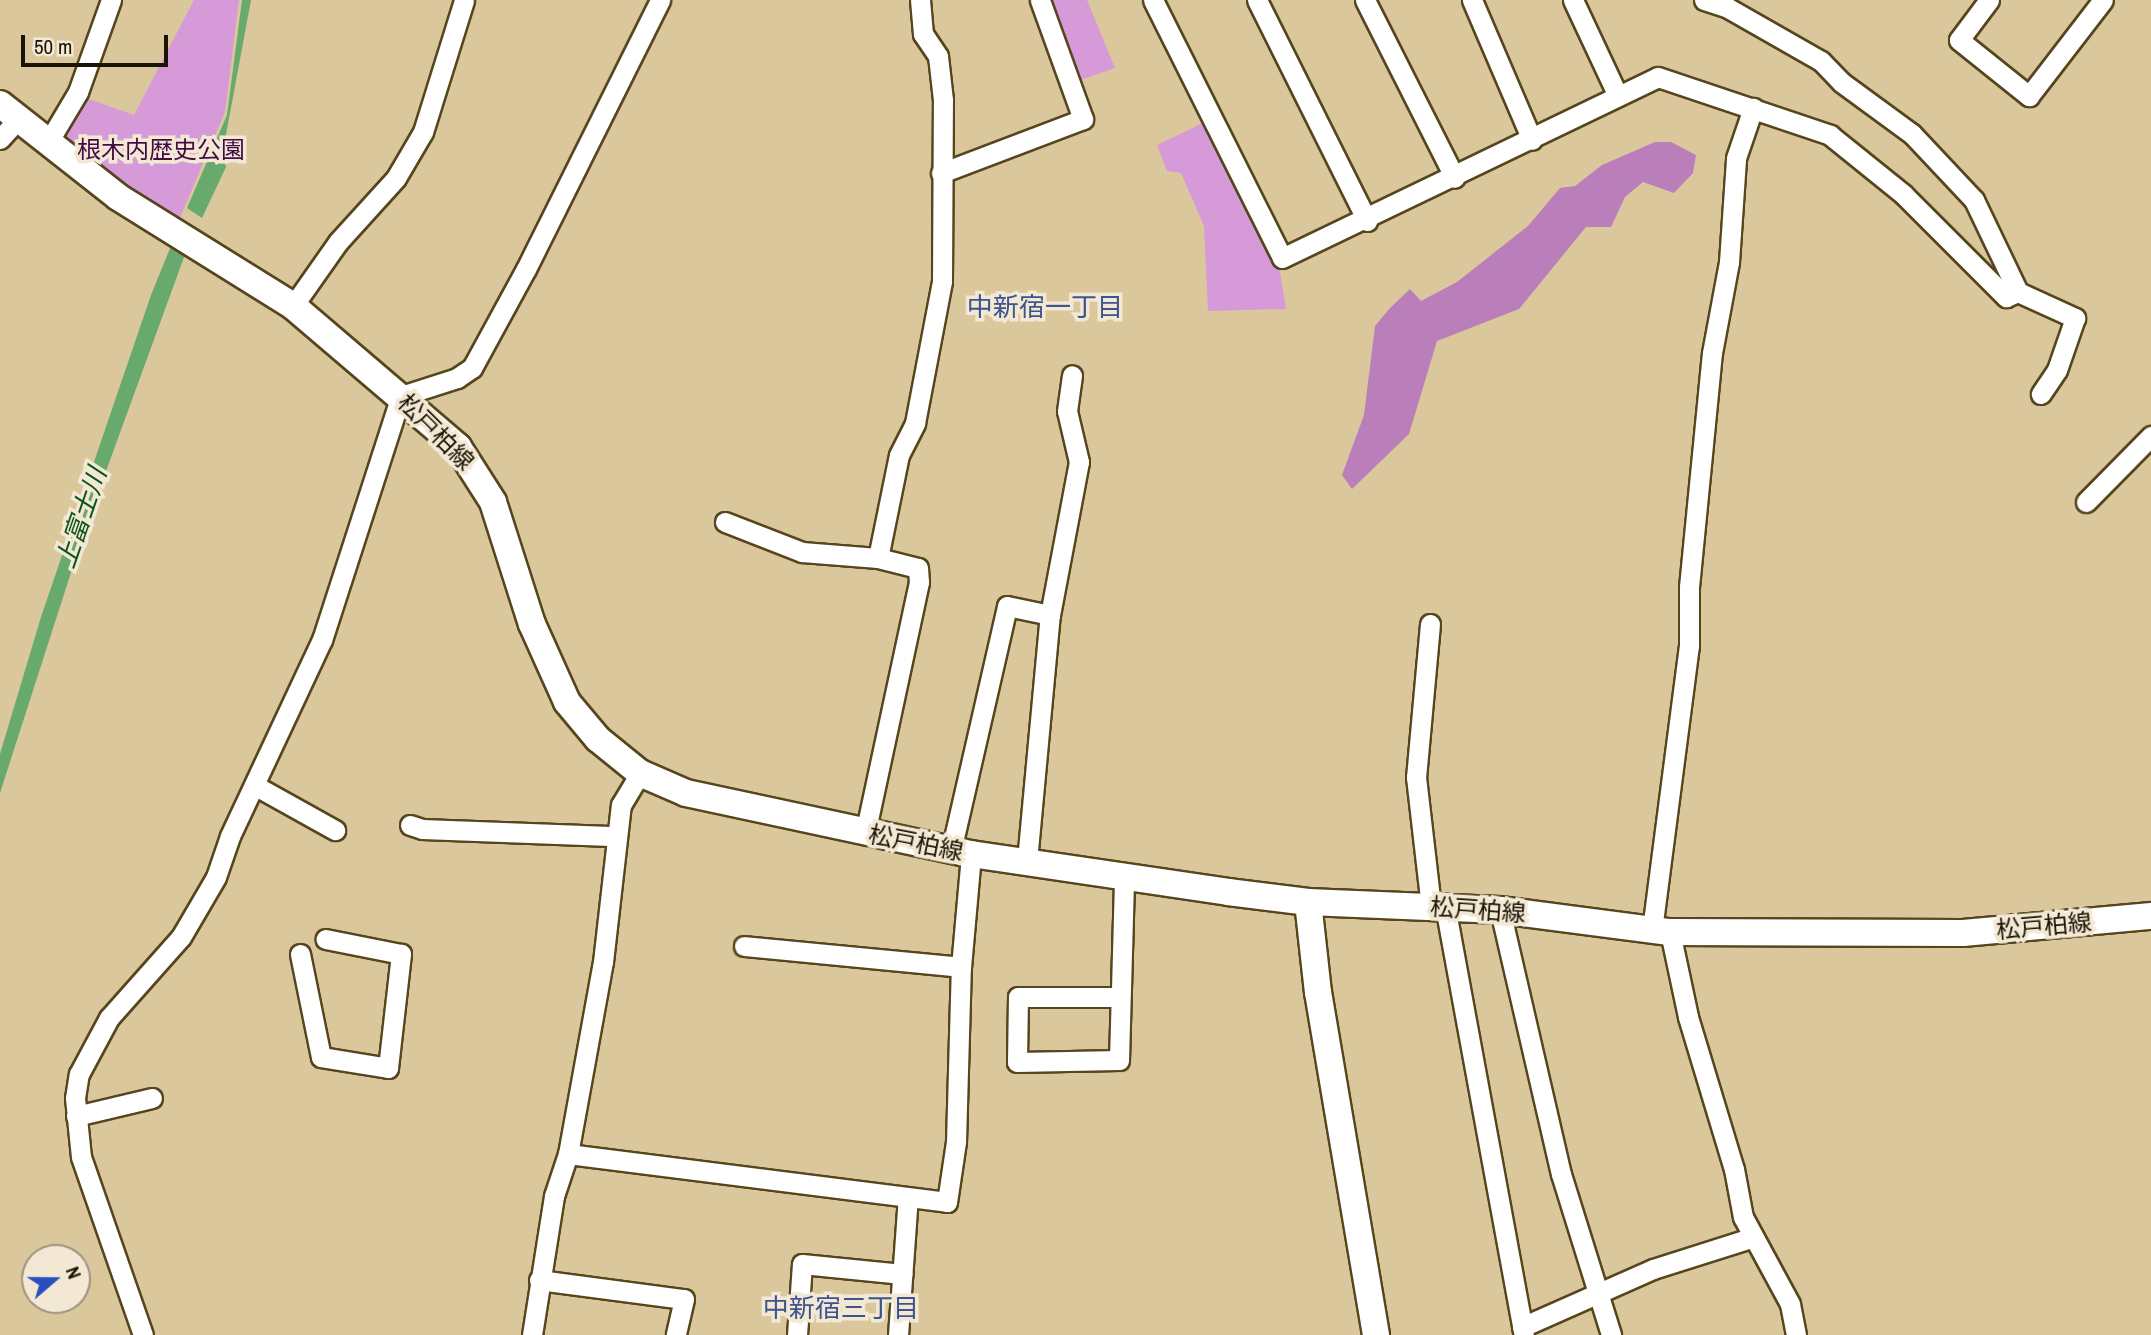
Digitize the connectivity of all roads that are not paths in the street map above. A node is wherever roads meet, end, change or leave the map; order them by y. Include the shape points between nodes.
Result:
1 (111, 0) edge
2 (464, 0) edge
3 (660, 0) edge
4 (920, 0) edge
5 (1040, 0) edge
6 (1153, 0) edge
7 (1257, 0) edge
8 (1365, 0) edge
9 (1472, 0) edge
10 (1573, 0) edge
11 (1704, 0) edge
12 (1989, 0) edge
13 (2103, 0) edge
14 (1618, 96) junction
15 (1753, 108) junction
16 (5, 121) edge
17 (1532, 140) junction
18 (47, 144) junction
19 (940, 173) junction
20 (1454, 178) junction
21 (1367, 221) junction
22 (2018, 292) junction
23 (293, 306) junction
24 (1072, 375) dead end
25 (2041, 394) dead end
26 (401, 396) junction
27 (2151, 436) edge
28 (2086, 502) dead end
29 (725, 522) dead end
30 (878, 558) junction
31 (1051, 615) junction
32 (1430, 624) dead end
33 (640, 773) junction
34 (254, 786) junction
35 (410, 825) dead end
36 (335, 830) dead end
37 (865, 834) junction
38 (617, 836) junction
39 (961, 852) junction
40 (1027, 861) junction
41 (1124, 876) junction
42 (1308, 902) junction
43 (1438, 906) junction
44 (1500, 911) junction
45 (2151, 916) edge
46 (1661, 931) junction
47 (325, 939) dead end
48 (744, 946) dead end
49 (300, 954) dead end
50 (961, 967) junction
51 (1120, 997) junction
52 (152, 1098) dead end
53 (76, 1116) junction
54 (568, 1154) junction
55 (908, 1197) junction
56 (1751, 1238) junction
57 (903, 1274) junction
58 (539, 1280) junction
59 (1599, 1291) junction
60 (141, 1327) edge
61 (1523, 1331) edge
62 (154, 1335) edge
63 (532, 1335) edge
64 (676, 1335) edge
65 (797, 1335) edge
66 (898, 1335) edge
67 (1376, 1335) edge
68 (1611, 1335) edge
69 (1797, 1335) edge

1 - 18 street via 78,92
2 - 23 street via 423,132 396,178 338,242
3 - 26 street via 471,368 457,378
4 - 19 street via 923,34 938,56 943,100
5 - 19 street via 1083,119
6 - 21 street via 1282,258
7 - 21 street
8 - 20 street
9 - 17 street
10 - 14 street
11 - 22 street via 1728,8 1821,61 1912,134 1974,200
12 - 13 street via 1959,40 2029,96
14 - 15 street via 1658,77
14 - 17 street
15 - 22 street via 1830,135 1903,194 2006,298
15 - 46 street via 1736,158 1729,262 1712,353
16 - 18 main road, 松戸柏線
17 - 20 street
18 - 23 main road, 松戸柏線 via 118,197
19 - 30 street via 942,281 915,423 899,455
20 - 21 street
22 - 25 street via 2075,318 2057,370
23 - 26 main road, 松戸柏線
24 - 31 street via 1067,411 1079,462
26 - 33 main road, 松戸柏線 via 458,447 493,502 532,624 567,702 598,739
26 - 34 street via 322,640
27 - 28 street
29 - 30 street via 802,552
30 - 37 street via 918,568 919,582
31 - 39 street via 1007,606
31 - 40 street
32 - 43 street via 1416,777
33 - 37 main road, 松戸柏線 via 734,807
33 - 38 street via 621,805
34 - 36 street
34 - 53 street via 194,919 126,997 91,1047 79,1074
35 - 38 street via 422,830
37 - 39 main road, 松戸柏線
38 - 54 street via 603,962
39 - 40 main road, 松戸柏線
39 - 50 street
40 - 41 main road, 松戸柏線
41 - 42 main road, 松戸柏線
41 - 51 street
42 - 43 main road, 松戸柏線
42 - 67 main road via 1318,992
43 - 44 main road, 松戸柏線
43 - 61 street
44 - 46 main road, 松戸柏線
44 - 59 street via 1561,1174
45 - 46 main road, 松戸柏線 via 1963,933
46 - 56 street
47 - 49 street via 401,954 388,1068 321,1057
48 - 50 street
50 - 55 street via 956,1142 947,1202
51 - 51 street via 1119,1060 1017,1062 1018,997
52 - 53 street
53 - 60 street via 89,1183
54 - 55 street
54 - 58 street via 554,1196
55 - 57 street
56 - 59 street
56 - 69 street via 1790,1304
57 - 65 street via 802,1264
57 - 66 street
58 - 63 street
58 - 64 street via 684,1299
59 - 61 street
59 - 68 street
60 - 62 street

